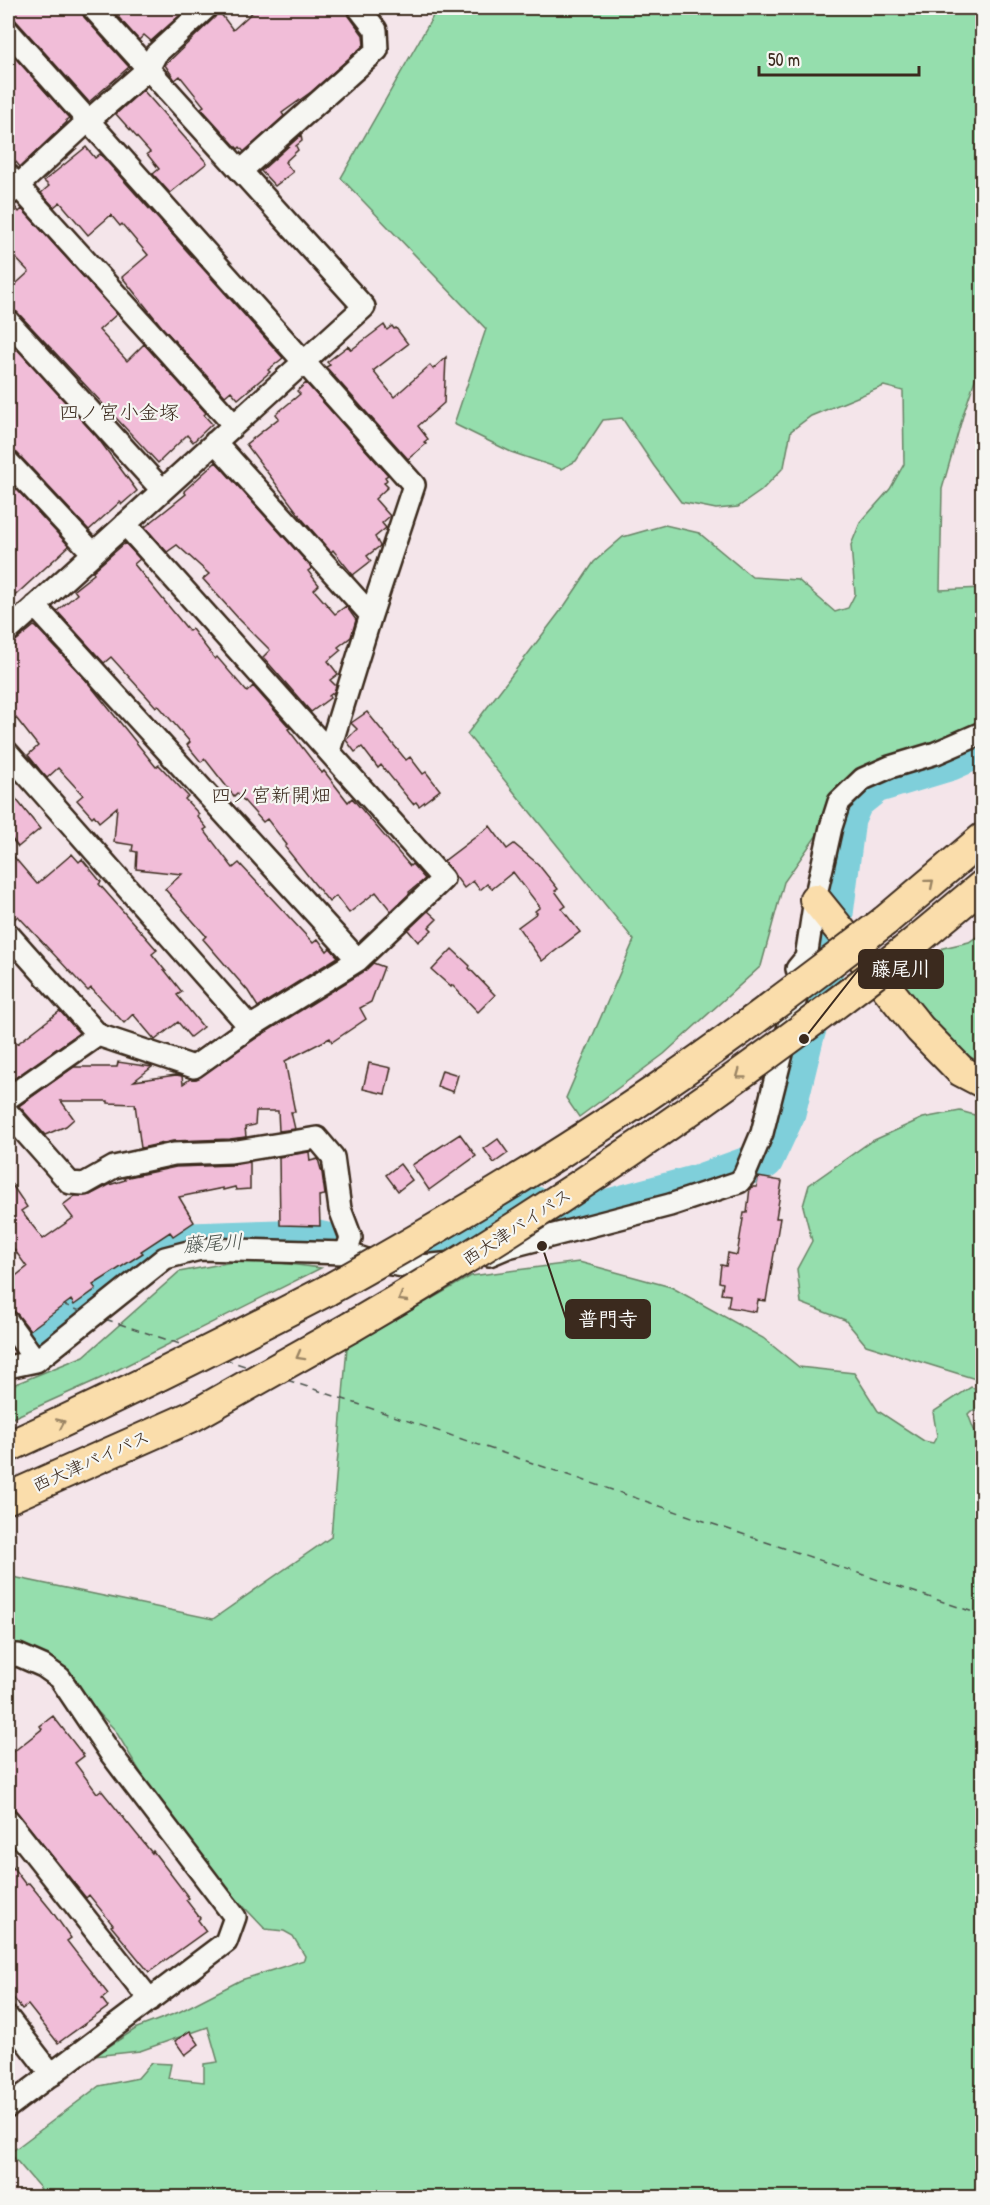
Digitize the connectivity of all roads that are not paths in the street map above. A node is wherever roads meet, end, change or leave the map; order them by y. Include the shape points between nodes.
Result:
1 (93, 8) edge
2 (206, 8) edge
3 (359, 8) edge
4 (8, 31) edge
5 (148, 69) junction
6 (88, 121) junction
7 (241, 171) junction
8 (11, 185) edge
9 (8, 321) edge
10 (304, 361) junction
11 (234, 425) junction
12 (215, 442) junction
13 (8, 462) edge
14 (162, 490) junction
15 (125, 524) junction
16 (93, 553) junction
17 (371, 615) junction
18 (17, 616) edge
19 (982, 733) edge
20 (329, 751) junction
21 (8, 753) edge
22 (982, 839) edge
23 (982, 886) edge
24 (818, 902) junction
25 (982, 911) edge
26 (8, 934) edge
27 (904, 951) junction
28 (806, 958) junction
29 (358, 960) junction
30 (250, 1027) junction
31 (98, 1035) junction
32 (982, 1082) edge
33 (8, 1098) edge
34 (8, 1113) edge
35 (346, 1253) junction
36 (377, 1262) junction
37 (8, 1322) edge
38 (36, 1361) junction
39 (8, 1367) edge
40 (8, 1446) edge
41 (8, 1498) edge
42 (8, 1656) edge
43 (8, 1820) edge
44 (150, 2000) junction
45 (8, 2018) edge
46 (52, 2075) junction
47 (8, 2107) edge

1 - 5 street
2 - 5 street via 156,54
3 - 7 street via 376,30 377,50
4 - 6 street
5 - 6 street
5 - 7 street
6 - 8 street
6 - 10 street
7 - 10 street via 364,307
8 - 11 street
9 - 14 street
10 - 11 street
10 - 17 street via 414,485
11 - 12 street
12 - 14 street
12 - 17 street
13 - 16 street
14 - 15 street
15 - 16 street
15 - 20 street
16 - 18 street
17 - 20 street
18 - 29 street
19 - 24 street via 863,779 839,802
20 - 29 street via 443,879
21 - 30 street
40 -> 22 highway, bridge via 88,1411 328,1290 491,1196 739,1032 885,921
23 - 27 highway, 西大津バイパス
24 - 28 street
24 - 32 highway via 920,1029 961,1071
25 - 27 highway
26 - 31 street
27 -> 41 highway, 西大津バイパス, bridge via 674,1124 514,1230 193,1416
28 - 36 street via 785,983 613,1114 413,1234
28 - 36 street via 762,1132 739,1182 508,1247 473,1262 411,1267
29 - 30 street
30 - 31 street via 194,1066
31 - 33 street
34 - 35 street via 70,1183 84,1184 114,1167 174,1154 231,1152 317,1138 333,1157 340,1209 351,1238
35 - 36 street
35 - 38 street via 200,1248 165,1258
37 - 38 street
38 - 39 street
42 - 44 street via 18,1655 60,1678 111,1754 235,1917 226,1941
43 - 44 street
44 - 46 street
45 - 46 street
46 - 47 street

